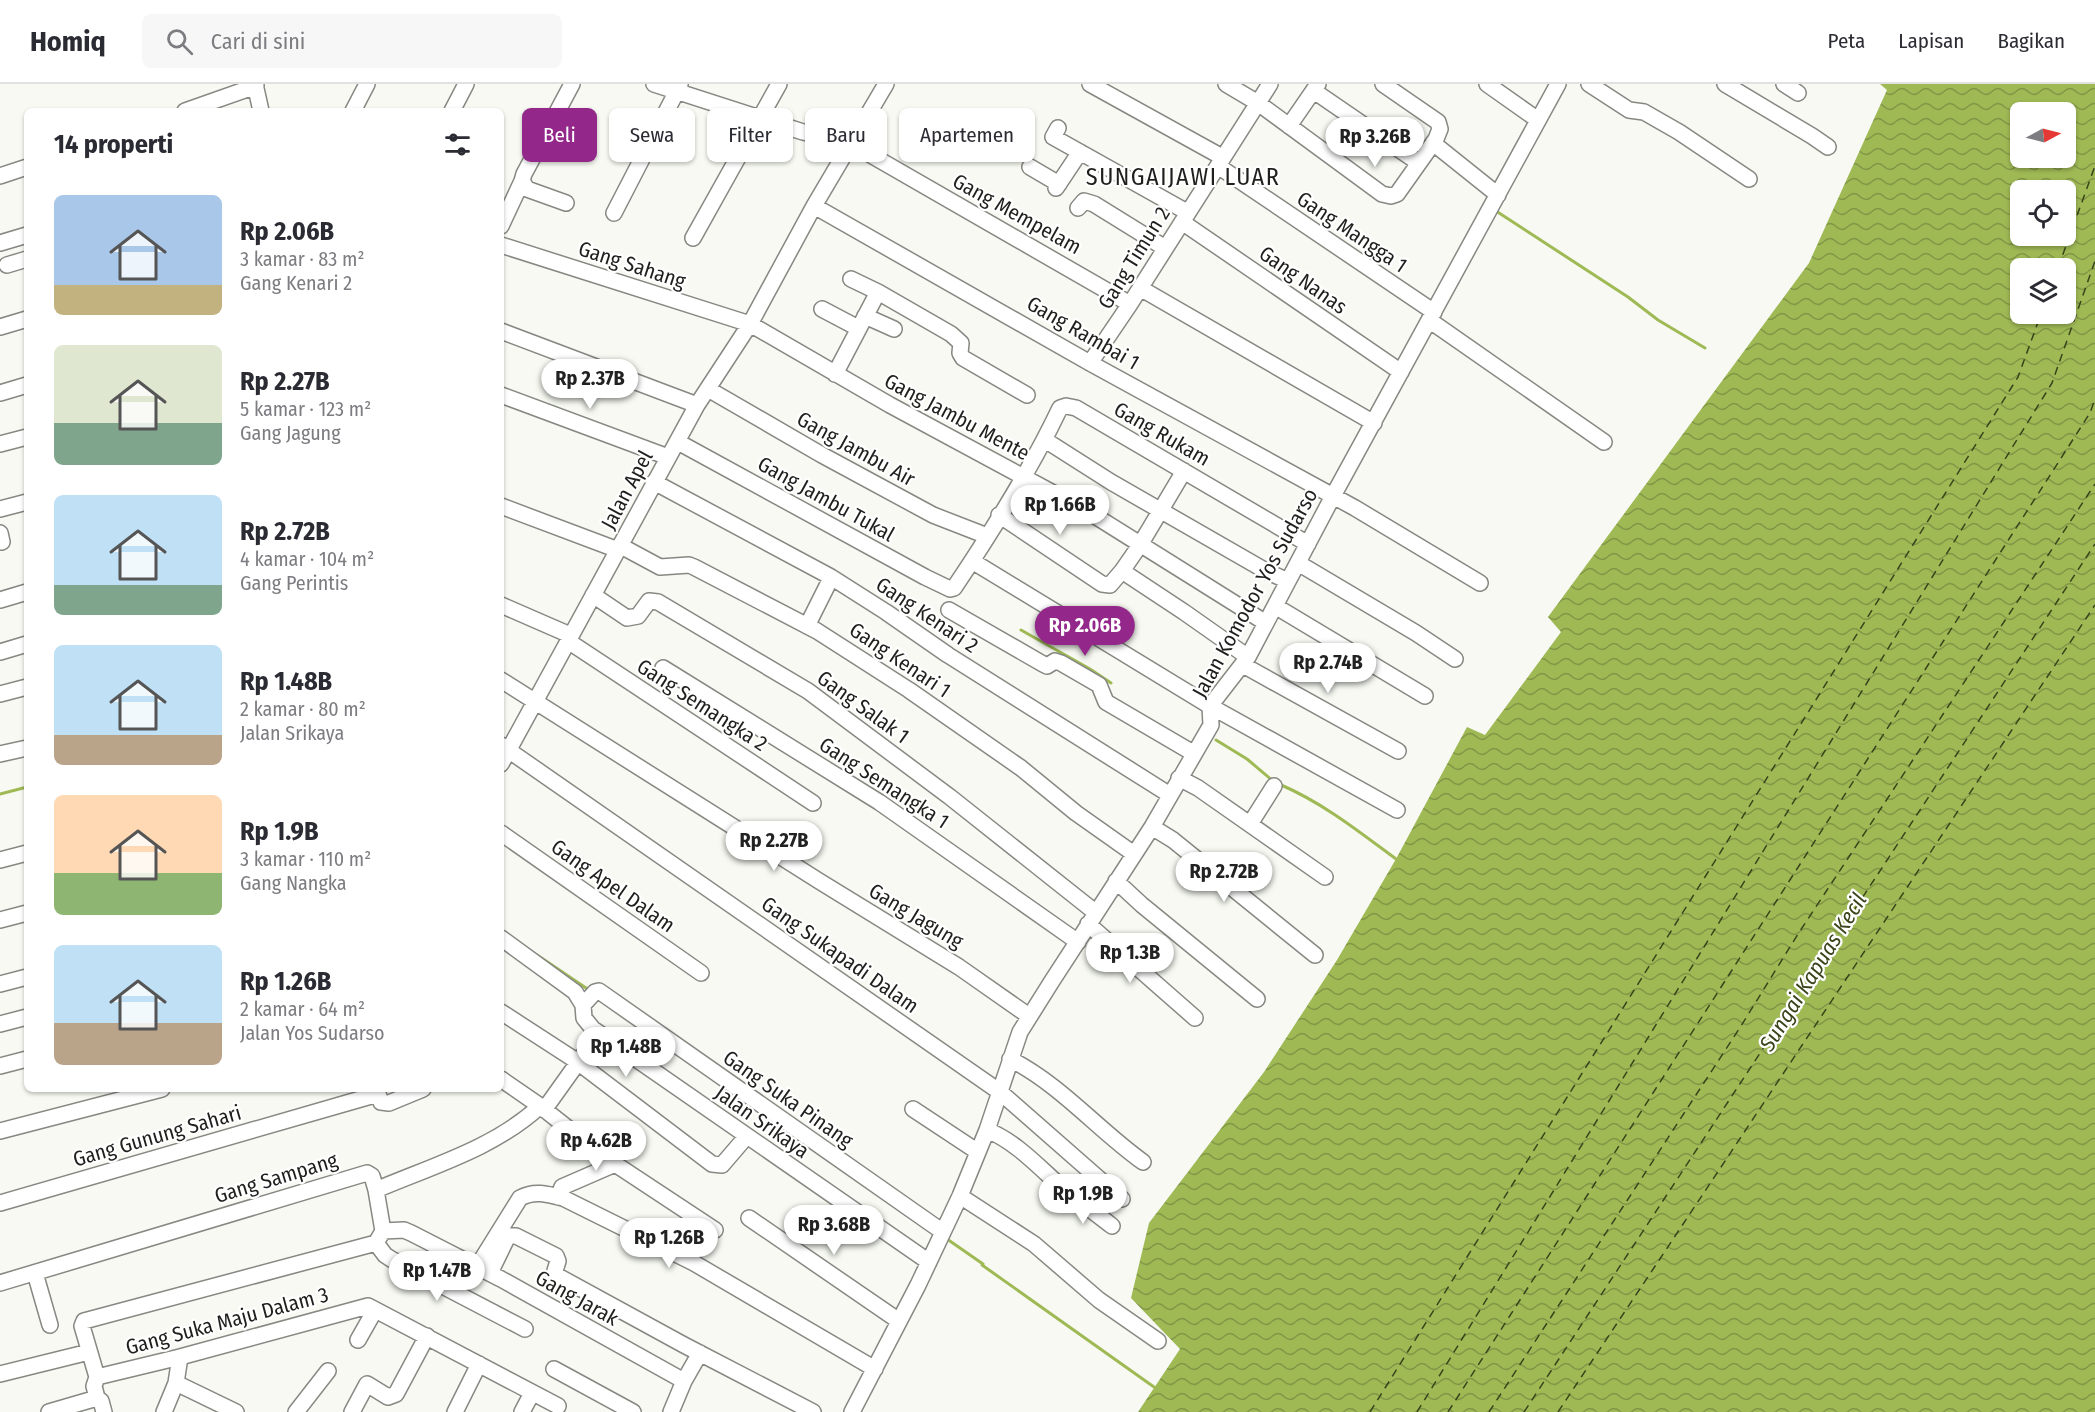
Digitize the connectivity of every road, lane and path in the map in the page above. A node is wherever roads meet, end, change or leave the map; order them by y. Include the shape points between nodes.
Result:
1 (367, 84) edge
2 (466, 84) edge
3 (572, 84) edge
4 (654, 84) edge
5 (779, 84) edge
6 (886, 84) edge
7 (1090, 84) edge
8 (1226, 84) edge
9 (1270, 84) edge
10 (1383, 84) edge
11 (1487, 84) edge
12 (1558, 84) edge
13 (1589, 84) edge
14 (1725, 84) edge
15 (1784, 84) edge
16 (256, 85) edge
17 (1316, 87) edge
18 (679, 88) edge
19 (1798, 93) dead end
20 (1258, 103) junction
21 (192, 108) edge
22 (260, 108) edge
23 (355, 108) edge
24 (454, 108) edge
25 (734, 108) edge
26 (766, 108) edge
27 (871, 108) edge
28 (1538, 120) junction
29 (1289, 126) junction
30 (1058, 128) dead end
31 (1433, 143) junction
32 (1828, 147) dead end
33 (1080, 152) junction
34 (736, 162) edge
35 (839, 162) edge
36 (883, 162) edge
37 (1220, 162) junction
38 (1419, 163) junction
39 (1030, 166) dead end
40 (24, 168) edge
41 (0, 176) edge
42 (1749, 179) dead end
43 (522, 182) junction
44 (1498, 195) junction
45 (566, 203) dead end
46 (813, 206) junction
47 (1078, 208) dead end
48 (614, 213) dead end
49 (1184, 217) junction
50 (504, 220) edge
51 (24, 236) edge
52 (693, 238) dead end
53 (0, 243) edge
54 (504, 246) edge
55 (1165, 248) junction
56 (24, 260) edge
57 (7, 265) dead end
58 (851, 279) dead end
59 (1140, 288) junction
60 (878, 292) junction
61 (1131, 304) junction
62 (822, 309) dead end
63 (1432, 316) junction
64 (24, 320) edge
65 (861, 322) junction
66 (750, 324) junction
67 (0, 327) edge
68 (894, 329) dead end
69 (504, 332) edge
70 (1090, 363) junction
71 (1401, 372) junction
72 (835, 374) junction
73 (24, 386) edge
74 (708, 389) junction
75 (0, 393) edge
76 (504, 395) edge
77 (1027, 395) dead end
78 (697, 405) junction
79 (1374, 423) junction
80 (24, 437) edge
81 (1045, 440) junction
82 (1604, 441) dead end
83 (678, 442) junction
84 (0, 444) edge
85 (668, 457) junction
86 (1184, 471) junction
87 (1025, 477) junction
88 (654, 482) junction
89 (1333, 496) junction
90 (24, 503) edge
91 (504, 507) edge
92 (0, 509) edge
93 (1162, 510) junction
94 (999, 515) junction
95 (987, 536) junction
96 (1308, 544) junction
97 (1140, 545) junction
98 (619, 548) junction
99 (972, 561) junction
100 (1298, 563) junction
101 (1122, 571) junction
102 (831, 578) junction
103 (1288, 581) junction
104 (1480, 583) dead end
105 (954, 588) joint
106 (24, 593) edge
107 (593, 596) junction
108 (0, 600) edge
109 (504, 606) edge
110 (1275, 606) junction
111 (949, 609) dead end
112 (1266, 623) junction
113 (807, 626) junction
114 (569, 638) junction
115 (24, 645) edge
116 (0, 652) edge
117 (1455, 659) dead end
118 (1245, 661) junction
119 (663, 668) dead end
120 (504, 682) edge
121 (24, 688) edge
122 (0, 694) edge
123 (1425, 696) dead end
124 (537, 701) junction
125 (1210, 706) junction
126 (505, 748) edge
127 (1196, 748) junction
128 (24, 749) edge
129 (1398, 751) dead end
130 (0, 754) edge
131 (1179, 778) junction
132 (1274, 786) dead end
133 (1170, 795) junction
134 (813, 803) dead end
135 (1397, 810) dead end
136 (1250, 824) junction
137 (1152, 827) junction
138 (504, 835) edge
139 (24, 854) edge
140 (1134, 854) junction
141 (0, 860) edge
142 (1324, 877) dead end
143 (1116, 881) junction
144 (24, 914) edge
145 (1092, 918) junction
146 (0, 920) edge
147 (504, 940) edge
148 (1077, 942) junction
149 (1315, 955) dead end
150 (700, 973) dead end
151 (24, 978) edge
152 (0, 984) edge
153 (589, 998) junction
154 (1257, 999) dead end
155 (504, 1014) edge
156 (1029, 1016) junction
157 (24, 1018) edge
158 (1195, 1018) dead end
159 (0, 1024) edge
160 (599, 1034) junction
161 (1010, 1059) junction
162 (24, 1060) edge
163 (578, 1063) junction
164 (0, 1066) edge
165 (504, 1081) edge
166 (150, 1092) edge
167 (377, 1092) edge
168 (416, 1092) edge
169 (1000, 1092) junction
170 (542, 1108) junction
171 (913, 1109) dead end
172 (987, 1130) junction
173 (0, 1131) edge
174 (746, 1137) junction
175 (978, 1152) junction
176 (1143, 1162) dead end
177 (615, 1164) junction
178 (376, 1190) junction
179 (960, 1196) junction
180 (558, 1197) junction
181 (1122, 1199) dead end
182 (0, 1203) edge
183 (749, 1218) dead end
184 (1112, 1226) dead end
185 (715, 1230) dead end
186 (942, 1232) junction
187 (380, 1237) junction
188 (929, 1262) junction
189 (484, 1270) junction
190 (35, 1273) junction
191 (0, 1284) edge
192 (375, 1310) junction
193 (899, 1321) junction
194 (50, 1325) dead end
195 (525, 1329) dead end
196 (427, 1336) junction
197 (358, 1340) dead end
198 (1158, 1341) dead end
199 (89, 1352) junction
200 (700, 1353) junction
201 (180, 1357) junction
202 (479, 1364) junction
203 (554, 1369) dead end
204 (875, 1369) junction
205 (328, 1371) dead end
206 (0, 1374) edge
207 (97, 1377) junction
208 (684, 1381) junction
209 (176, 1383) junction
210 (532, 1393) junction
211 (100, 1405) edge
212 (558, 1406) dead end
213 (49, 1412) edge
214 (164, 1412) edge
215 (236, 1412) edge
216 (296, 1412) edge
217 (352, 1412) edge
218 (455, 1412) edge
219 (522, 1412) edge
220 (633, 1412) edge
221 (671, 1412) edge
222 (813, 1412) edge
223 (852, 1412) edge

1 - 23 street
2 - 24 street
3 - 43 street
4 - 18 street
5 - 26 street
6 - 27 street, Jalan Apel
7 - 37 street, Gang Mangga 1
8 - 20 street
9 - 20 street, Gang Timun 2
10 - 31 street via 1438,122 1440,129
11 - 28 street
12 - 28 street, Jalan Komodor Yos Sudarso
13 - 42 street via 1629,110 1644,112 1679,132
14 - 32 street
15 - 19 street
16 - 21 street
16 - 22 street
17 - 29 street
17 - 38 street
18 - 25 street
18 - 48 street
20 - 29 street
20 - 37 street, Gang Timun 2
28 - 44 street, Jalan Komodor Yos Sudarso
29 - 38 street via 1382,194 1396,194
30 - 33 street, Gang Nanas via 1053,137
31 - 38 street
31 - 44 street
33 - 39 street via 1057,186
33 - 49 street, Gang Nanas
34 - 52 street
35 - 46 street, Jalan Apel
36 - 61 street, Gang Mempelam
37 - 49 street, Gang Timun 2
37 - 63 street, Gang Mangga 1
40 - 41 street
43 - 45 street via 527,189
43 - 50 street
44 - 63 street, Jalan Komodor Yos Sudarso
46 - 66 street, Jalan Apel
46 - 70 street, Gang Rambai 1
47 - 55 street via 1084,201 1094,204
49 - 55 street, Gang Timun 2
49 - 71 street, Gang Nanas
51 - 53 street
54 - 66 street, Gang Sahang
55 - 59 street, Gang Timun 2
56 - 57 street
58 - 60 street
59 - 61 street, Gang Timun 2
59 - 79 street
60 - 65 street
60 - 77 street via 951,334 961,343 963,358
61 - 70 street, Gang Timun 2
62 - 65 street
63 - 71 street, Jalan Komodor Yos Sudarso
63 - 82 street, Gang Mangga 1
64 - 67 street
65 - 68 street
65 - 72 street
66 - 72 street, Gang Jambu Mente
66 - 74 street, Jalan Apel
69 - 78 street
70 - 89 street, Gang Rambai 1
71 - 79 street, Jalan Komodor Yos Sudarso
72 - 87 street, Gang Jambu Mente
73 - 75 street
74 - 78 street, Jalan Apel
74 - 95 street, Gang Jambu Air via 933,515
76 - 85 street
78 - 83 street, Jalan Apel
79 - 89 street, Jalan Komodor Yos Sudarso
80 - 84 street
81 - 86 street, Gang Rukam via 1060,408 1076,408
81 - 87 street, Gang Rukam
81 - 93 street
83 - 85 street, Jalan Apel
83 - 105 street, Gang Jambu Tukal via 946,588
85 - 88 street, Jalan Apel
86 - 93 street
86 - 96 street, Gang Rukam
87 - 94 street, Gang Rukam
87 - 97 street, Gang Jambu Mente
88 - 98 street, Jalan Apel
88 - 102 street, Gang Kenari 2
89 - 96 street, Jalan Komodor Yos Sudarso
89 - 104 street, Gang Rambai 1
90 - 92 street
91 - 98 street, Gang Kenari 1
93 - 97 street
93 - 103 street
94 - 95 street, Gang Rukam
94 - 101 street via 1102,585 1110,585
95 - 99 street, Gang Rukam
96 - 100 street, Jalan Komodor Yos Sudarso
97 - 101 street
97 - 112 street, Gang Jambu Mente
98 - 107 street, Jalan Apel
98 - 113 street, Gang Kenari 1 via 660,567 694,567
99 - 105 street, Gang Rukam
99 - 125 street
100 - 103 street, Jalan Komodor Yos Sudarso
100 - 117 street
101 - 118 street via 1184,612
102 - 113 street
102 - 133 street, Gang Kenari 2
103 - 110 street, Jalan Komodor Yos Sudarso
106 - 108 street
107 - 114 street, Jalan Apel
107 - 145 street, Gang Salak 1 via 627,618 638,616 649,601 658,602 808,691 950,797
109 - 114 street, Gang Semangka 2
110 - 112 street, Jalan Komodor Yos Sudarso
110 - 123 street
111 - 127 street via 1047,666 1055,661 1061,663 1099,685 1106,702
112 - 118 street, Jalan Komodor Yos Sudarso
113 - 140 street, Gang Kenari 1 via 1021,768
114 - 124 street, Jalan Apel
114 - 134 street, Gang Semangka 2
115 - 116 street
118 - 125 street, Jalan Komodor Yos Sudarso
118 - 129 street
119 - 148 street, Gang Semangka 1 via 879,802
120 - 124 street, Gang Jagung
121 - 122 street
124 - 126 street, Jalan Apel
124 - 156 street, Gang Jagung via 959,967
125 - 127 street, Jalan Komodor Yos Sudarso via 1211,725
125 - 135 street
126 - 169 street, Gang Sukapadi Dalam
127 - 131 street, Jalan Komodor Yos Sudarso
128 - 130 street
131 - 133 street, Jalan Komodor Yos Sudarso
131 - 136 street
132 - 136 street
133 - 137 street, Jalan Komodor Yos Sudarso
136 - 142 street
137 - 140 street, Jalan Komodor Yos Sudarso
137 - 149 street
138 - 150 street, Gang Apel Dalam
139 - 141 street
140 - 143 street, Jalan Komodor Yos Sudarso
143 - 145 street, Jalan Komodor Yos Sudarso
143 - 154 street
144 - 146 street
145 - 148 street, Jalan Komodor Yos Sudarso
145 - 158 street
147 - 153 street, Jalan Srikaya
148 - 156 street, Jalan Komodor Yos Sudarso
151 - 152 street
153 - 160 street, Jalan Srikaya via 584,1018
153 - 186 street, Gang Suka Pinang via 599,991
155 - 163 street
156 - 161 street, Jalan Komodor Yos Sudarso
157 - 159 street
160 - 163 street
160 - 174 street, Jalan Srikaya
161 - 169 street, Jalan Komodor Yos Sudarso
161 - 176 street via 1053,1086
162 - 164 street
163 - 170 street
163 - 174 street via 712,1164 722,1165
165 - 170 street
166 - 173 street
167 - 168 street, Gang Gunung Sahari via 381,1102 389,1103
167 - 182 street, Gang Gunung Sahari
169 - 172 street, Jalan Komodor Yos Sudarso
169 - 181 street, Gang Sukapadi Dalam
170 - 177 street
170 - 178 street via 499,1137
171 - 175 street
172 - 175 street, Jalan Komodor Yos Sudarso
172 - 184 street via 1028,1156
174 - 188 street, Jalan Srikaya
175 - 179 street, Jalan Komodor Yos Sudarso
177 - 180 street via 562,1187
177 - 185 street
178 - 187 street
178 - 190 street, Gang Sampang via 372,1176 367,1173
179 - 186 street, Jalan Komodor Yos Sudarso
179 - 198 street via 1034,1244 1099,1300
180 - 189 street via 540,1193 520,1198
180 - 204 street via 694,1263
183 - 193 street
186 - 188 street, Jalan Komodor Yos Sudarso
187 - 189 street, Gang Jarak via 404,1230
187 - 195 street via 385,1255 391,1259
187 - 199 street via 84,1321
188 - 193 street, Jalan Komodor Yos Sudarso
189 - 200 street via 507,1238 516,1236 556,1256 554,1274
189 - 208 street, Gang Jarak
190 - 191 street, Gang Sampang
190 - 194 street
192 - 196 street, Gang Suka Maju Dalam 3
192 - 197 street
192 - 201 street, Gang Suka Maju Dalam 3 via 365,1306
193 - 204 street, Jalan Komodor Yos Sudarso
196 - 202 street, Gang Suka Maju Dalam 3
196 - 217 street via 396,1394 388,1397 366,1384
199 - 206 street
199 - 207 street
200 - 208 street
200 - 222 street
201 - 207 street, Gang Suka Maju Dalam 3
201 - 209 street
202 - 210 street, Gang Suka Maju Dalam 3
202 - 218 street
203 - 220 street
204 - 223 street, Jalan Komodor Yos Sudarso
205 - 216 street
207 - 211 street via 94,1386
208 - 221 street
209 - 214 street
209 - 215 street
210 - 212 street, Gang Suka Maju Dalam 3
210 - 219 street
211 - 213 street

